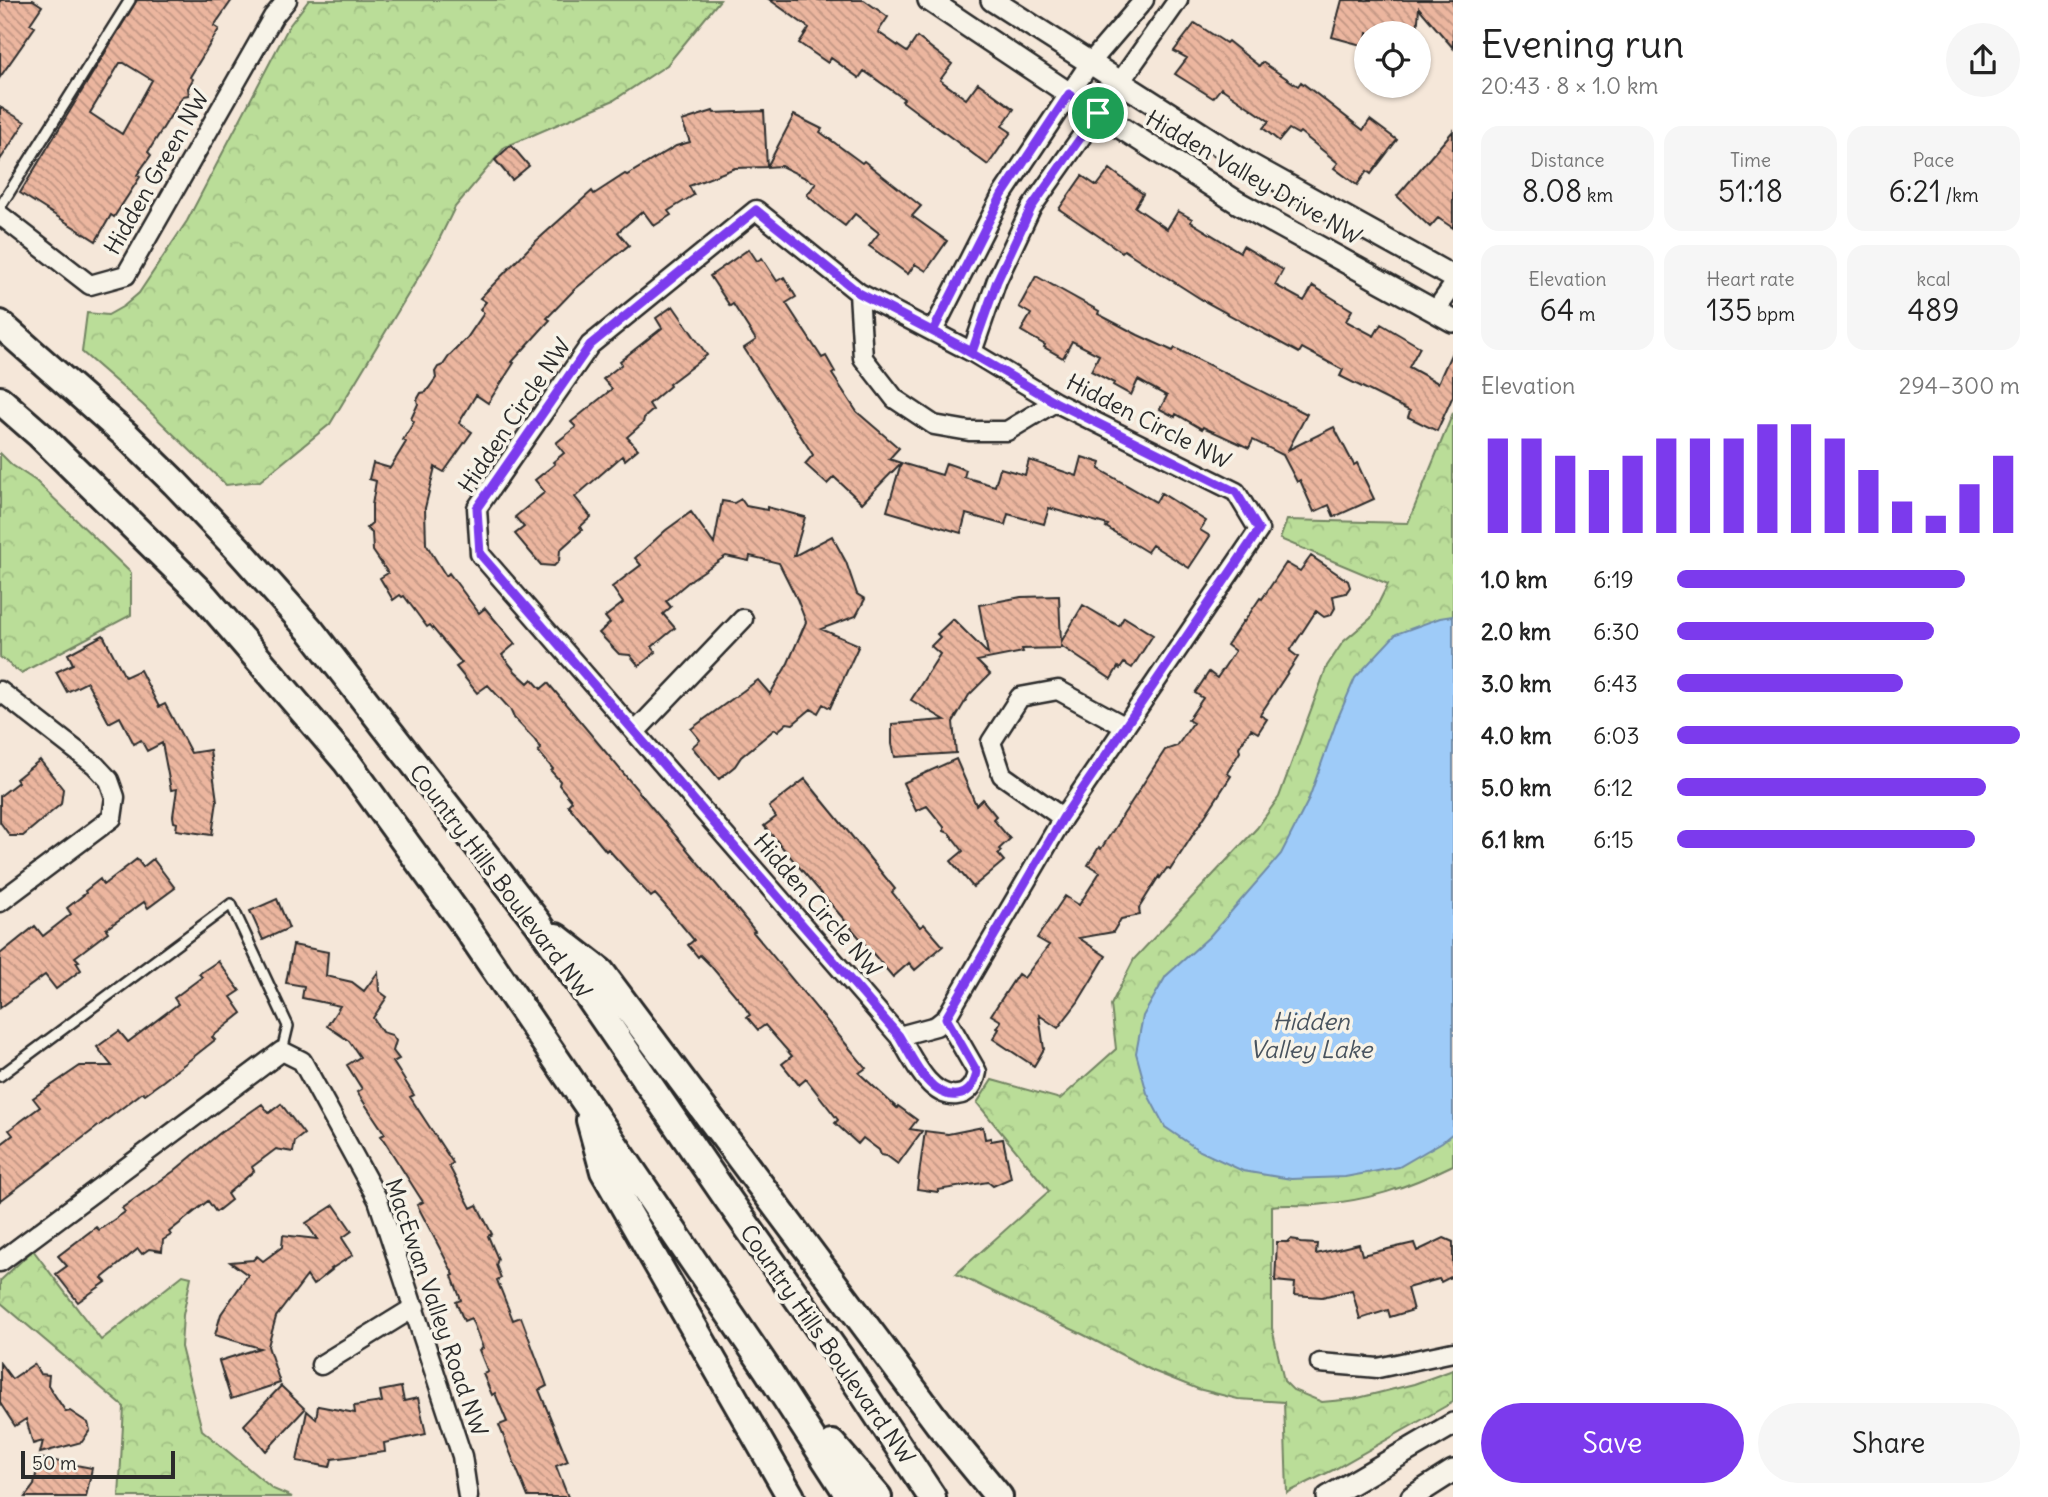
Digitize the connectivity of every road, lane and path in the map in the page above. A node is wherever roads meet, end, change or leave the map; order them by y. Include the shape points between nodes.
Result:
1 (130, 0) edge
2 (287, 0) edge
3 (929, 0) edge
4 (992, 0) edge
5 (1144, 0) edge
6 (1178, 0) edge
7 (1090, 63) junction
8 (1119, 82) junction
9 (1069, 94) junction
10 (1098, 113) junction
11 (0, 207) edge
12 (0, 215) edge
13 (1453, 278) edge
14 (1453, 286) edge
15 (859, 293) junction
16 (1445, 315) edge
17 (0, 324) edge
18 (933, 331) junction
19 (972, 352) junction
20 (0, 400) edge
21 (1055, 402) junction
22 (743, 619) dead end
23 (0, 691) edge
24 (1124, 726) junction
25 (635, 732) junction
26 (1063, 818) junction
27 (0, 901) edge
28 (538, 923) junction
29 (946, 1018) junction
30 (899, 1036) junction
31 (282, 1051) junction
32 (0, 1076) edge
33 (586, 1101) junction
34 (0, 1262) edge
35 (415, 1307) junction
36 (1453, 1352) edge
37 (1320, 1363) dead end
38 (321, 1365) dead end
39 (767, 1369) junction
40 (1453, 1424) edge
41 (1453, 1471) edge
42 (468, 1497) edge
43 (791, 1497) edge
44 (850, 1497) edge
45 (878, 1497) edge
46 (932, 1497) edge
47 (999, 1497) edge
48 (1328, 1497) edge
49 (1412, 1497) edge

1 - 11 lane
2 - 12 street, Hidden Green NW via 126,275 90,285
3 - 9 street, Hidden Valley Drive NW
4 - 7 street, Hidden Valley Drive NW
5 - 7 street
6 - 8 street
7 - 8 street, Hidden Valley Drive NW
7 - 9 street
8 - 10 street
8 - 13 street, Hidden Valley Drive NW via 1247,163
9 - 10 street, Hidden Valley Drive NW
9 - 18 street via 1002,195
10 - 16 street, Hidden Valley Drive NW via 1237,202
10 - 19 street via 1031,208 997,281
14 - 16 street
15 - 18 street, Hidden Circle NW
15 - 21 street via 863,358 895,399 934,425 1007,431
15 - 25 street, Hidden Circle NW via 756,210 590,345 477,508 480,554
17 - 28 main road, Country Hills Boulevard NW via 127,436 238,549 311,631
18 - 19 street, Hidden Circle NW
19 - 21 street, Hidden Circle NW
20 - 33 main road via 204,596 347,762
21 - 24 street, Hidden Circle NW via 1236,492 1259,530
22 - 25 street
23 - 27 street via 94,765 109,780 115,797 111,818
24 - 26 street, Hidden Circle NW
24 - 26 street via 1058,690 1020,696 991,742 1002,775
25 - 30 street, Hidden Circle NW
26 - 29 street, Hidden Circle NW
28 - 46 main road, Country Hills Boulevard NW
28 - 47 main road via 601,972 938,1423
29 - 30 street via 936,1026
29 - 30 street, Hidden Circle NW via 977,1072 975,1083 962,1095 947,1096 934,1089
31 - 32 lane via 288,1026 231,904
31 - 34 street
31 - 35 street, MacEwan Valley Road NW via 302,1061 378,1200
33 - 39 main road
33 - 43 main road via 604,1171
35 - 38 street
35 - 42 street, MacEwan Valley Road NW via 462,1456
36 - 37 street via 1378,1368
39 - 44 main road
39 - 45 main road
40 - 48 street
41 - 49 street

